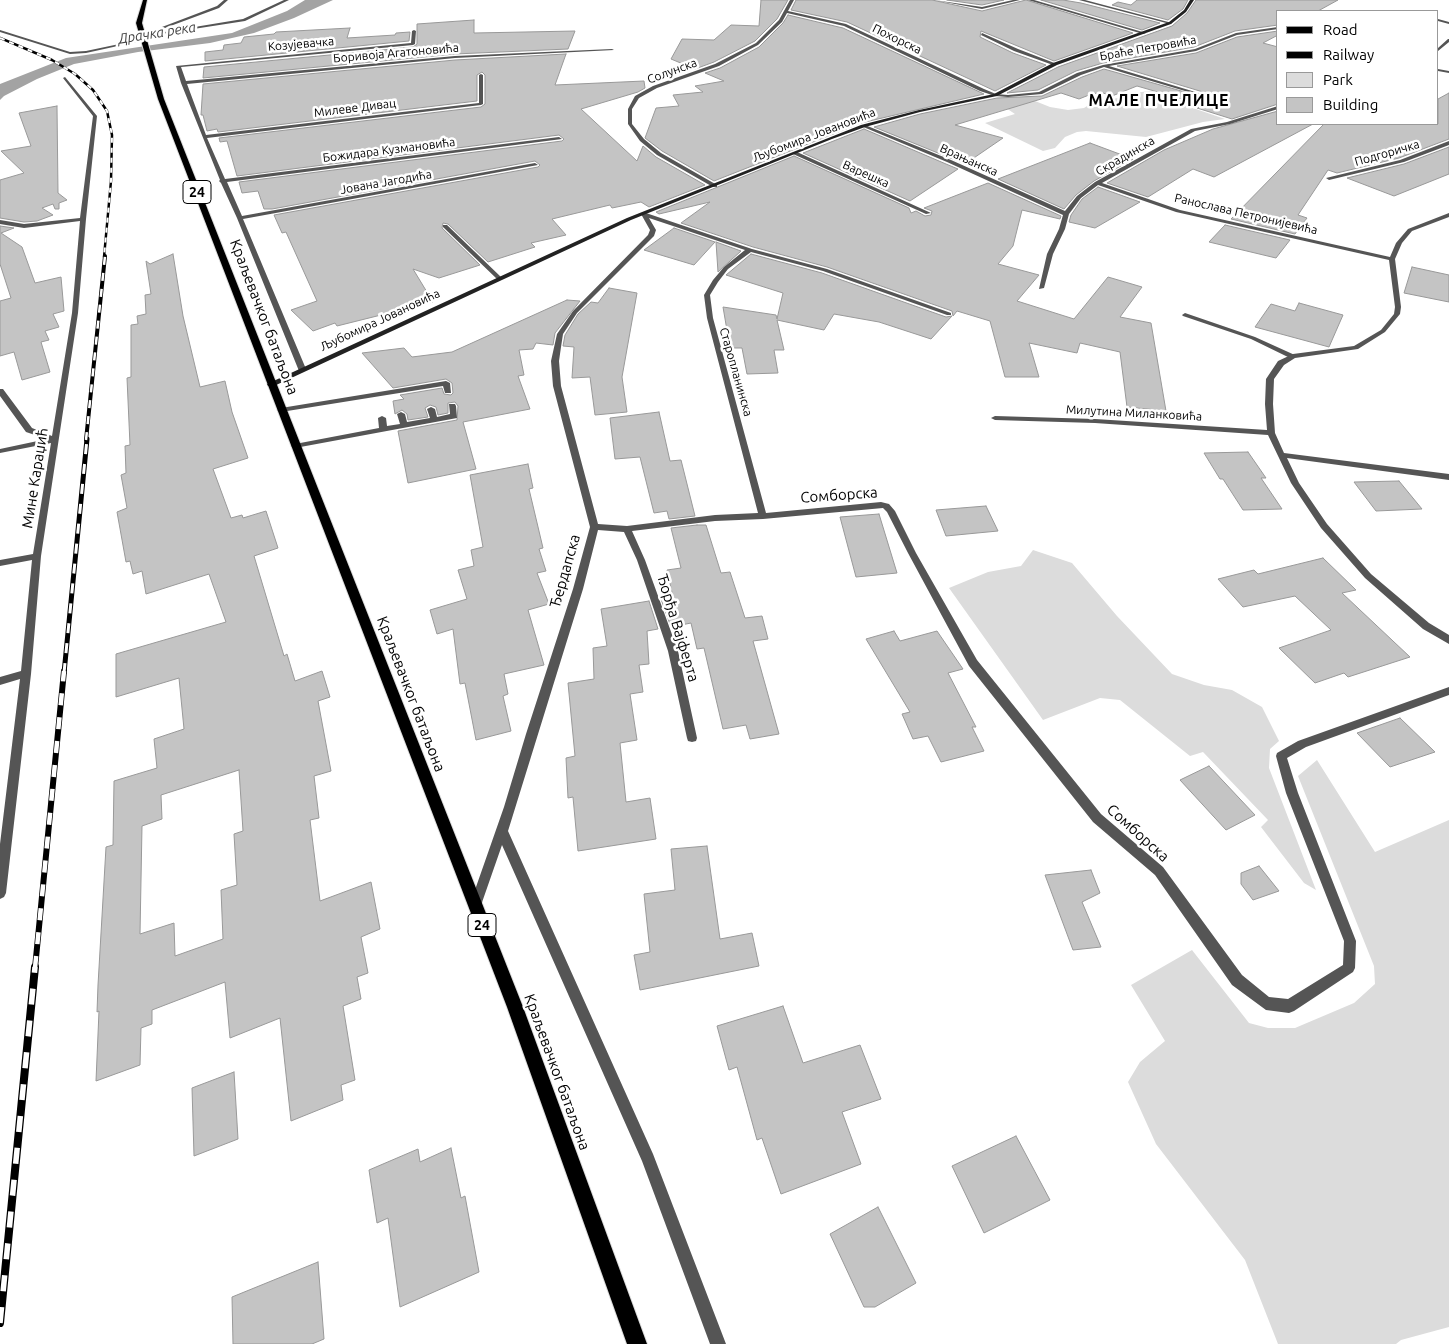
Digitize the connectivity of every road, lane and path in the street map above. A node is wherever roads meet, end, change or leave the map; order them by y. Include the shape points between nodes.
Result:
1 (145, 0) edge
2 (226, 0) edge
3 (287, 0) edge
4 (792, 0) edge
5 (936, 0) edge
6 (1018, 0) edge
7 (1030, 0) edge
8 (1081, 0) edge
9 (1192, 0) edge
10 (786, 12) junction
11 (1170, 22) junction
12 (1276, 28) edge
13 (1261, 30) junction
14 (0, 31) edge
15 (414, 31) dead end
16 (1144, 33) junction
17 (982, 34) dead end
18 (1276, 34) edge
19 (143, 39) junction
20 (1449, 40) edge
21 (1439, 49) edge
22 (612, 50) dead end
23 (1055, 64) junction
24 (1104, 66) junction
25 (481, 75) dead end
26 (65, 78) dead end
27 (183, 83) junction
28 (995, 95) junction
29 (1210, 98) dead end
30 (1276, 108) edge
31 (863, 126) junction
32 (204, 137) junction
33 (559, 139) dead end
34 (1449, 143) edge
35 (795, 153) junction
36 (535, 165) dead end
37 (1329, 178) dead end
38 (222, 181) junction
39 (1097, 183) junction
40 (714, 186) junction
41 (928, 213) dead end
42 (644, 214) junction
43 (1066, 214) junction
44 (1449, 215) edge
45 (240, 218) junction
46 (83, 219) junction
47 (0, 222) edge
48 (445, 226) dead end
49 (750, 250) junction
50 (1392, 259) junction
51 (499, 278) junction
52 (1041, 288) dead end
53 (948, 314) dead end
54 (1185, 315) dead end
55 (1293, 356) junction
56 (302, 369) junction
57 (270, 384) junction
58 (425, 386) junction
59 (0, 390) edge
60 (397, 391) junction
61 (448, 392) dead end
62 (378, 394) junction
63 (428, 395) dead end
64 (399, 400) dead end
65 (379, 404) dead end
66 (452, 406) dead end
67 (431, 409) dead end
68 (281, 410) junction
69 (402, 414) dead end
70 (382, 418) dead end
71 (995, 418) dead end
72 (434, 420) junction
73 (404, 425) junction
74 (383, 429) junction
75 (1271, 433) junction
76 (56, 440) junction
77 (295, 446) junction
78 (0, 451) edge
79 (1281, 455) junction
80 (1449, 477) edge
81 (763, 516) junction
82 (594, 528) junction
83 (627, 529) junction
84 (37, 556) junction
85 (0, 563) edge
86 (1449, 640) edge
87 (26, 674) junction
88 (0, 680) edge
89 (1449, 691) edge
90 (692, 738) dead end
91 (4, 814) edge
92 (502, 831) junction
93 (0, 893) edge
94 (475, 907) junction
95 (637, 1344) edge
96 (718, 1344) edge

1 - 19 main road, 24 via 140,16
2 - 19 street
3 - 19 street via 244,20
4 - 10 street, Солунска
5 - 6 street via 982,8
7 - 16 street
8 - 11 street
9 - 11 street, Љубомира Јовановића via 1185,11
10 - 28 street, Похорска via 845,25
10 - 40 street, Солунска via 757,44 717,65 655,87 637,97 630,108 630,124 642,140 659,154
11 - 16 street, Љубомира Јовановића
12 - 13 street, Браће Петровића
13 - 18 street
13 - 24 street, Браће Петровића via 1228,36 1196,50
14 - 19 street via 50,48 79,53
15 - 27 street, Козујевачка via 413,44 178,66
16 - 23 street, Љубомира Јовановића
17 - 23 street
19 - 57 main road, Краљевачког батаљона / 24 via 172,129
20 - 21 street
22 - 27 street, Боривоја Агатоновића via 454,57
23 - 28 street, Љубомира Јовановића
24 - 28 street, Браће Петровића via 1040,93
24 - 29 street
25 - 32 street, Милеве Дивац via 481,104
26 - 46 street, Мине Караџић via 95,116
27 - 32 street
28 - 31 street, Љубомира Јовановића
30 - 39 street, Скрадинска via 1193,130
31 - 35 street, Љубомира Јовановића
31 - 43 street, Врањанска
32 - 38 street
33 - 38 street, Божидара Кузмановића
34 - 37 street, Подгоричка via 1402,161
35 - 40 street, Љубомира Јовановића
35 - 41 street, Варешка
36 - 45 street, Јована Јагодића
38 - 45 street
39 - 43 street, Скрадинска
39 - 50 street, Ранослава Петронијевића via 1178,211
40 - 42 street, Љубомира Јовановића
42 - 49 street
42 - 51 street, Љубомира Јовановића
42 - 82 street, Ђердапска via 653,230 651,236 575,312 560,334 557,346 557,386
43 - 52 street, Скрадинска
44 - 50 street via 1410,230 1398,242
45 - 56 street
46 - 47 street via 24,226
46 - 76 street, Мине Караџић via 75,313
48 - 51 street
49 - 53 street via 825,270
49 - 81 street, Старопланинска via 726,268 707,294 710,318
50 - 55 street via 1398,307 1383,331 1356,348
51 - 56 street, Љубомира Јовановића
54 - 55 street via 1253,338
55 - 75 street via 1281,363 1270,379
56 - 57 street, Љубомира Јовановића
57 - 68 main road, Краљевачког батаљона / 24
58 - 60 street
58 - 61 street via 446,383
58 - 63 street
59 - 76 street via 29,430
60 - 62 street
60 - 64 street
62 - 65 street
62 - 68 street
66 - 72 street via 454,416
67 - 72 street
68 - 77 main road, Краљевачког батаљона / 24
69 - 73 street
70 - 74 street
71 - 75 street, Милутина Миланковића
72 - 73 street
73 - 74 street
74 - 77 street
75 - 79 street
76 - 78 street
76 - 84 street, Мине Караџић
77 - 94 main road, Краљевачког батаљона / 24
79 - 80 street
79 - 86 street via 1295,483 1324,526 1368,576 1426,626
81 - 83 street, Сомборска via 715,518
81 - 89 street, Сомборска via 886,506 973,663 1097,818 1159,871 1237,980 1266,1003 1289,1006 1349,968 1350,940 1292,793 1281,756 1302,744
82 - 83 street, Сомборска
82 - 92 street, Ђердапска
83 - 90 street, Ђорђа Вајферта via 673,651
84 - 85 street
84 - 87 street, Мине Караџић
87 - 88 street
87 - 91 street, Мине Караџић
91 - 93 street, Мине Караџић
92 - 94 street, Ђердапска
92 - 96 street via 648,1159
94 - 95 main road, Краљевачког батаљона / 24 via 515,1007

